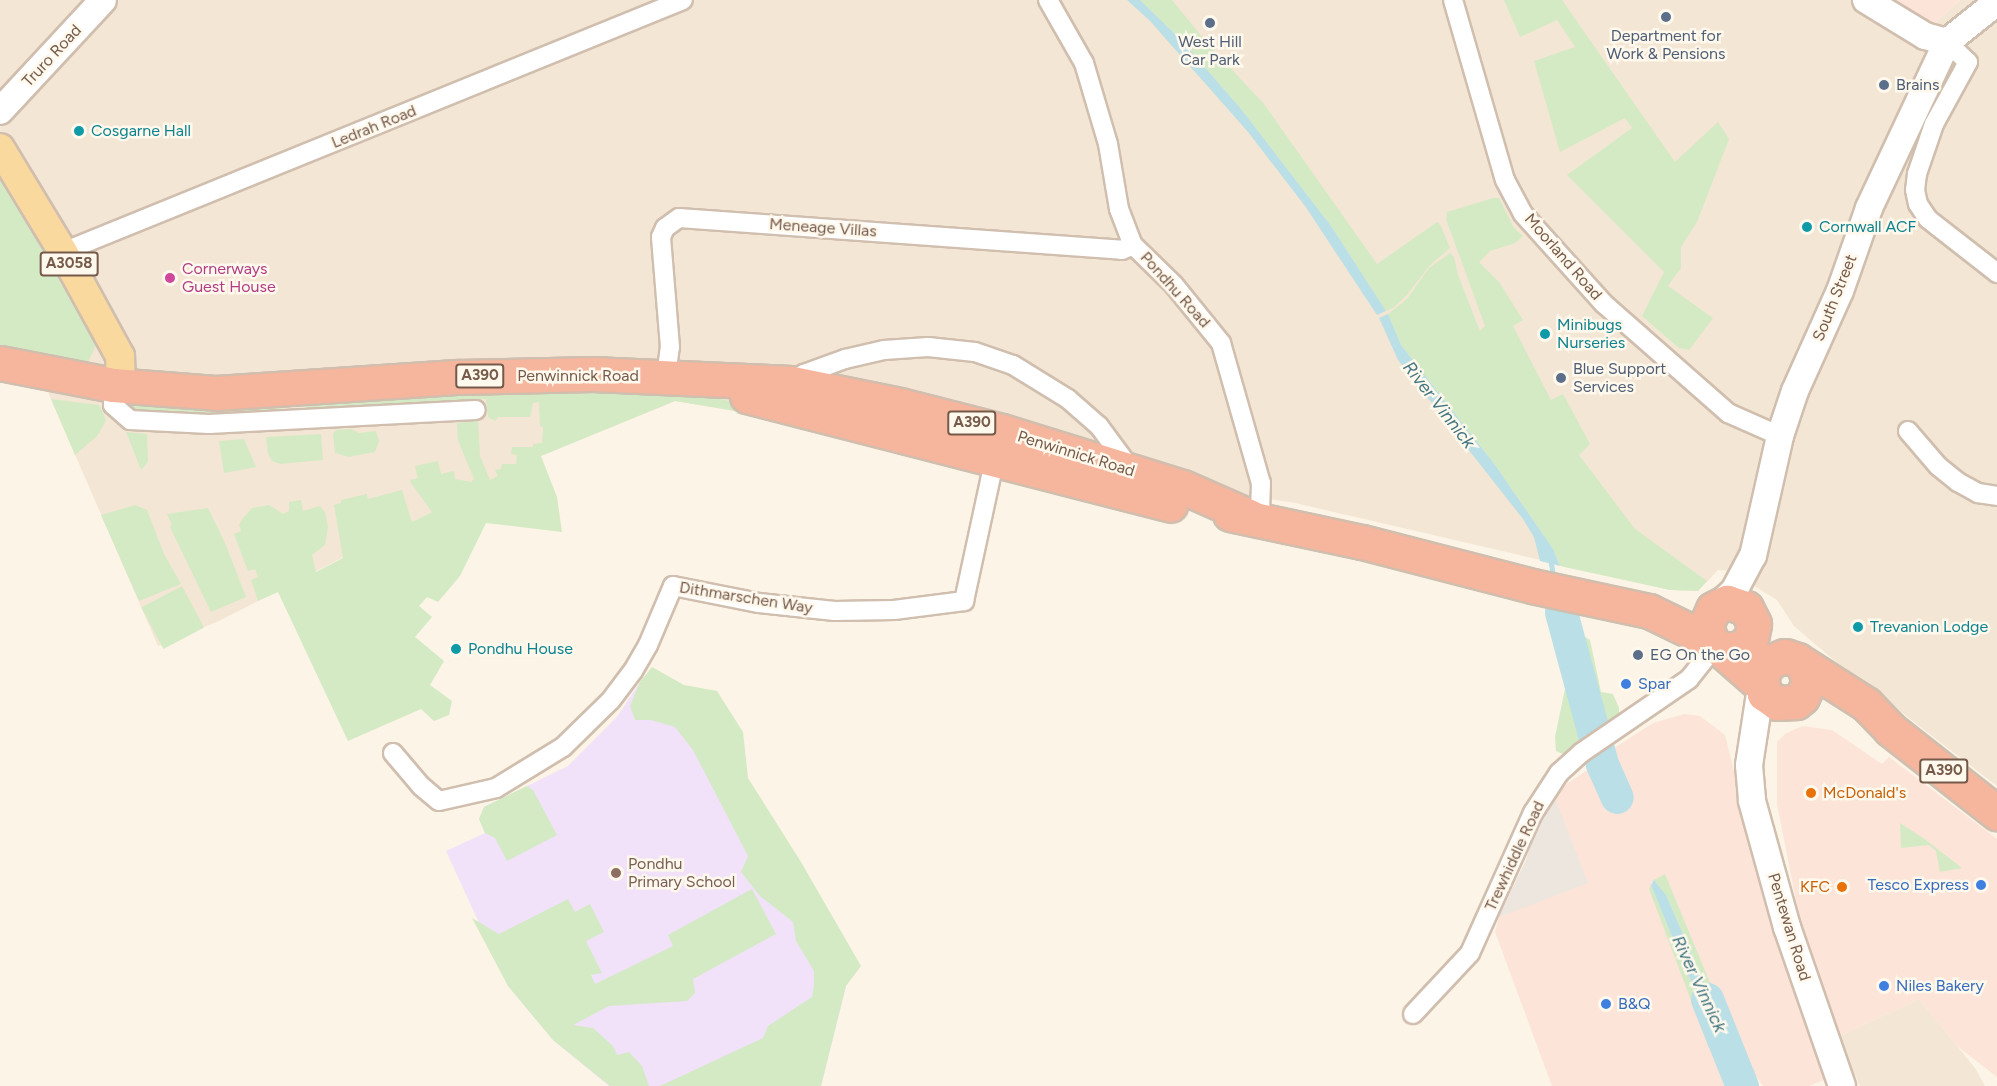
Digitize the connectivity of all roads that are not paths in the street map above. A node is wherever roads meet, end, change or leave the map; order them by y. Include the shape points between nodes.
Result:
1 (103, 0) edge
2 (683, 0) edge
3 (1048, 0) edge
4 (1453, 0) edge
5 (1866, 0) edge
6 (1997, 2) edge
7 (1947, 42) junction
8 (0, 111) edge
9 (0, 148) edge
10 (1133, 245) junction
11 (63, 252) junction
12 (1997, 273) edge
13 (0, 363) edge
14 (674, 379) junction
15 (792, 383) junction
16 (117, 386) junction
17 (296, 404) junction
18 (476, 410) dead end
19 (1908, 432) dead end
20 (1780, 436) junction
21 (999, 445) junction
22 (1131, 470) junction
23 (1997, 496) edge
24 (1255, 518) junction
25 (1727, 626) junction
26 (1799, 662) junction
27 (1761, 686) junction
28 (1793, 703) junction
29 (1891, 730) junction
30 (393, 753) dead end
31 (1749, 765) junction
32 (1997, 813) edge
33 (1413, 1014) dead end
34 (1842, 1086) edge

1 - 8 street, Truro Road
2 - 11 street, Ledrah Road
3 - 10 street, Pondhu Road via 1084,63 1108,144 1119,209
4 - 20 street, Moorland Road via 1505,180 1523,214 1603,303 1728,413
5 - 7 street via 1925,36
6 - 7 street, South Street
7 - 12 street via 1968,62 1934,124 1917,174 1917,197 1928,219
7 - 20 street, South Street via 1869,208 1840,291 1795,391
9 - 11 main road, A3058
10 - 14 street, Meneage Villas via 1122,250 679,218 670,222 661,237
10 - 24 street, Pondhu Road via 1174,285 1221,343 1261,483
11 - 16 main road, A3058 via 120,356
13 - 16 highway, Penwinnick Road / A390
14 - 15 highway, Penwinnick Road / A390
14 - 17 highway, Penwinnick Road / A390 via 593,374 459,377
14 - 21 highway, Penwinnick Road / A390
15 - 21 highway, Penwinnick Road / A390 via 900,405
15 - 22 street via 804,374 845,359 884,350 928,347 975,352 1013,366 1068,399 1100,426
16 - 17 highway, Penwinnick Road / A390
17 - 18 street, Penwinnick Road
19 - 23 street via 1958,482 1978,493
20 - 25 street, South Street via 1754,556 1734,591
21 - 22 highway, Penwinnick Road / A390
21 - 24 highway, Penwinnick Road / A390 via 1171,505
21 - 30 street, Dithmarschen Way via 964,601 894,610 836,611 759,603 673,586 648,645 611,700 563,747 496,788 439,801
22 - 24 highway, Penwinnick Road / A390
24 - 25 highway, Penwinnick Road / A390 via 1532,585
25 - 26 highway, A390 via 1786,646
25 - 27 highway, A390
25 - 33 street, Trewhiddle Road via 1689,680 1587,749 1559,773 1542,795 1470,953
26 - 27 highway via 1776,657 1763,668
26 - 28 highway via 1809,682 1802,697
26 - 29 highway, A390 via 1866,704
27 - 28 highway via 1770,700
27 - 31 street, Pentewan Road
28 - 29 highway, A390 via 1850,713
28 - 31 street via 1766,731
29 - 32 highway, A390
31 - 34 street, Pentewan Road via 1752,801 1787,927

